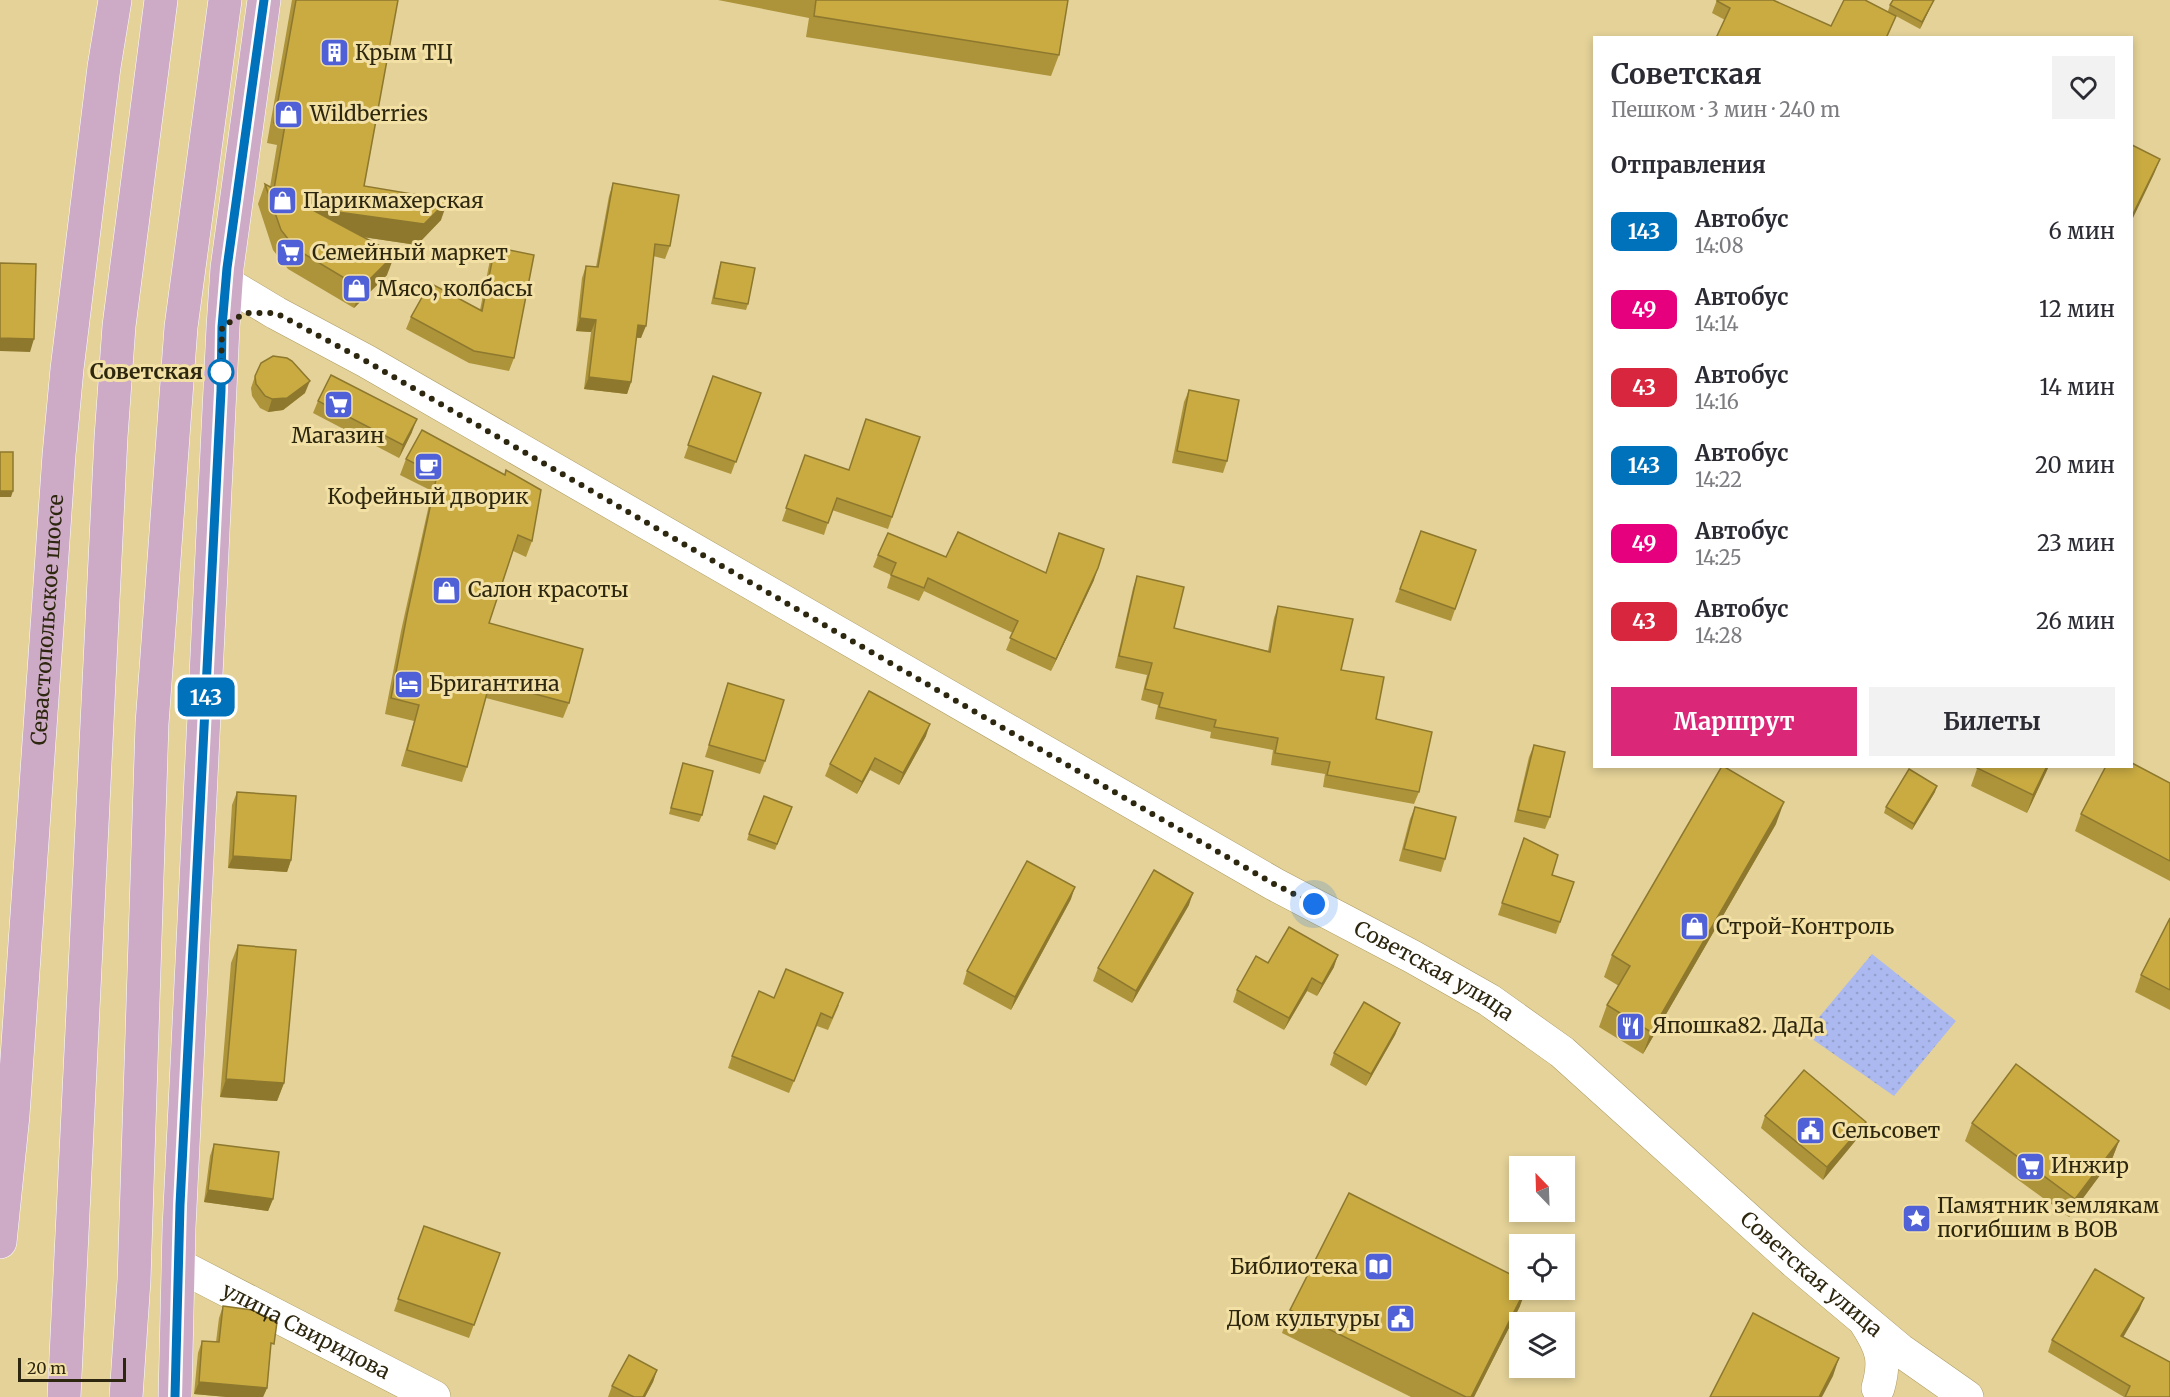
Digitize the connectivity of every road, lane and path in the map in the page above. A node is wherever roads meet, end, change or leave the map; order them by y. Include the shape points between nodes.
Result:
1 (115, 0) edge
2 (161, 0) edge
3 (225, 0) edge
4 (264, 0) edge
5 (231, 233) junction
6 (226, 283) junction
7 (276, 313) junction
8 (222, 327) junction
9 (6, 1114) edge
10 (0, 1242) edge
11 (178, 1265) junction
12 (1864, 1319) junction
13 (1900, 1350) junction
14 (1931, 1371) junction
15 (1876, 1393) edge
16 (64, 1397) edge
17 (126, 1397) edge
18 (175, 1397) edge
19 (434, 1397) edge
20 (1967, 1397) edge

1 - 9 main road, Севастопольское шоссе via 66,369
2 - 16 main road via 119,326 111,437
3 - 17 main road via 181,327 152,724 134,1280
4 - 5 main road
5 - 6 main road
5 - 7 street via 251,280
6 - 7 street, Советская улица
6 - 8 main road
7 - 8 street via 245,313
7 - 12 street, Советская улица via 366,361 1274,884 1489,1000 1562,1052
8 - 11 main road
9 - 10 main road, Севастопольское шоссе
11 - 18 main road
11 - 19 street, улица Свиридова
12 - 13 street, Советская улица
12 - 15 street via 1878,1343 1883,1369
13 - 14 street, Советская улица
13 - 15 street
14 - 15 street via 1916,1369 1891,1377
14 - 20 street, Советская улица

